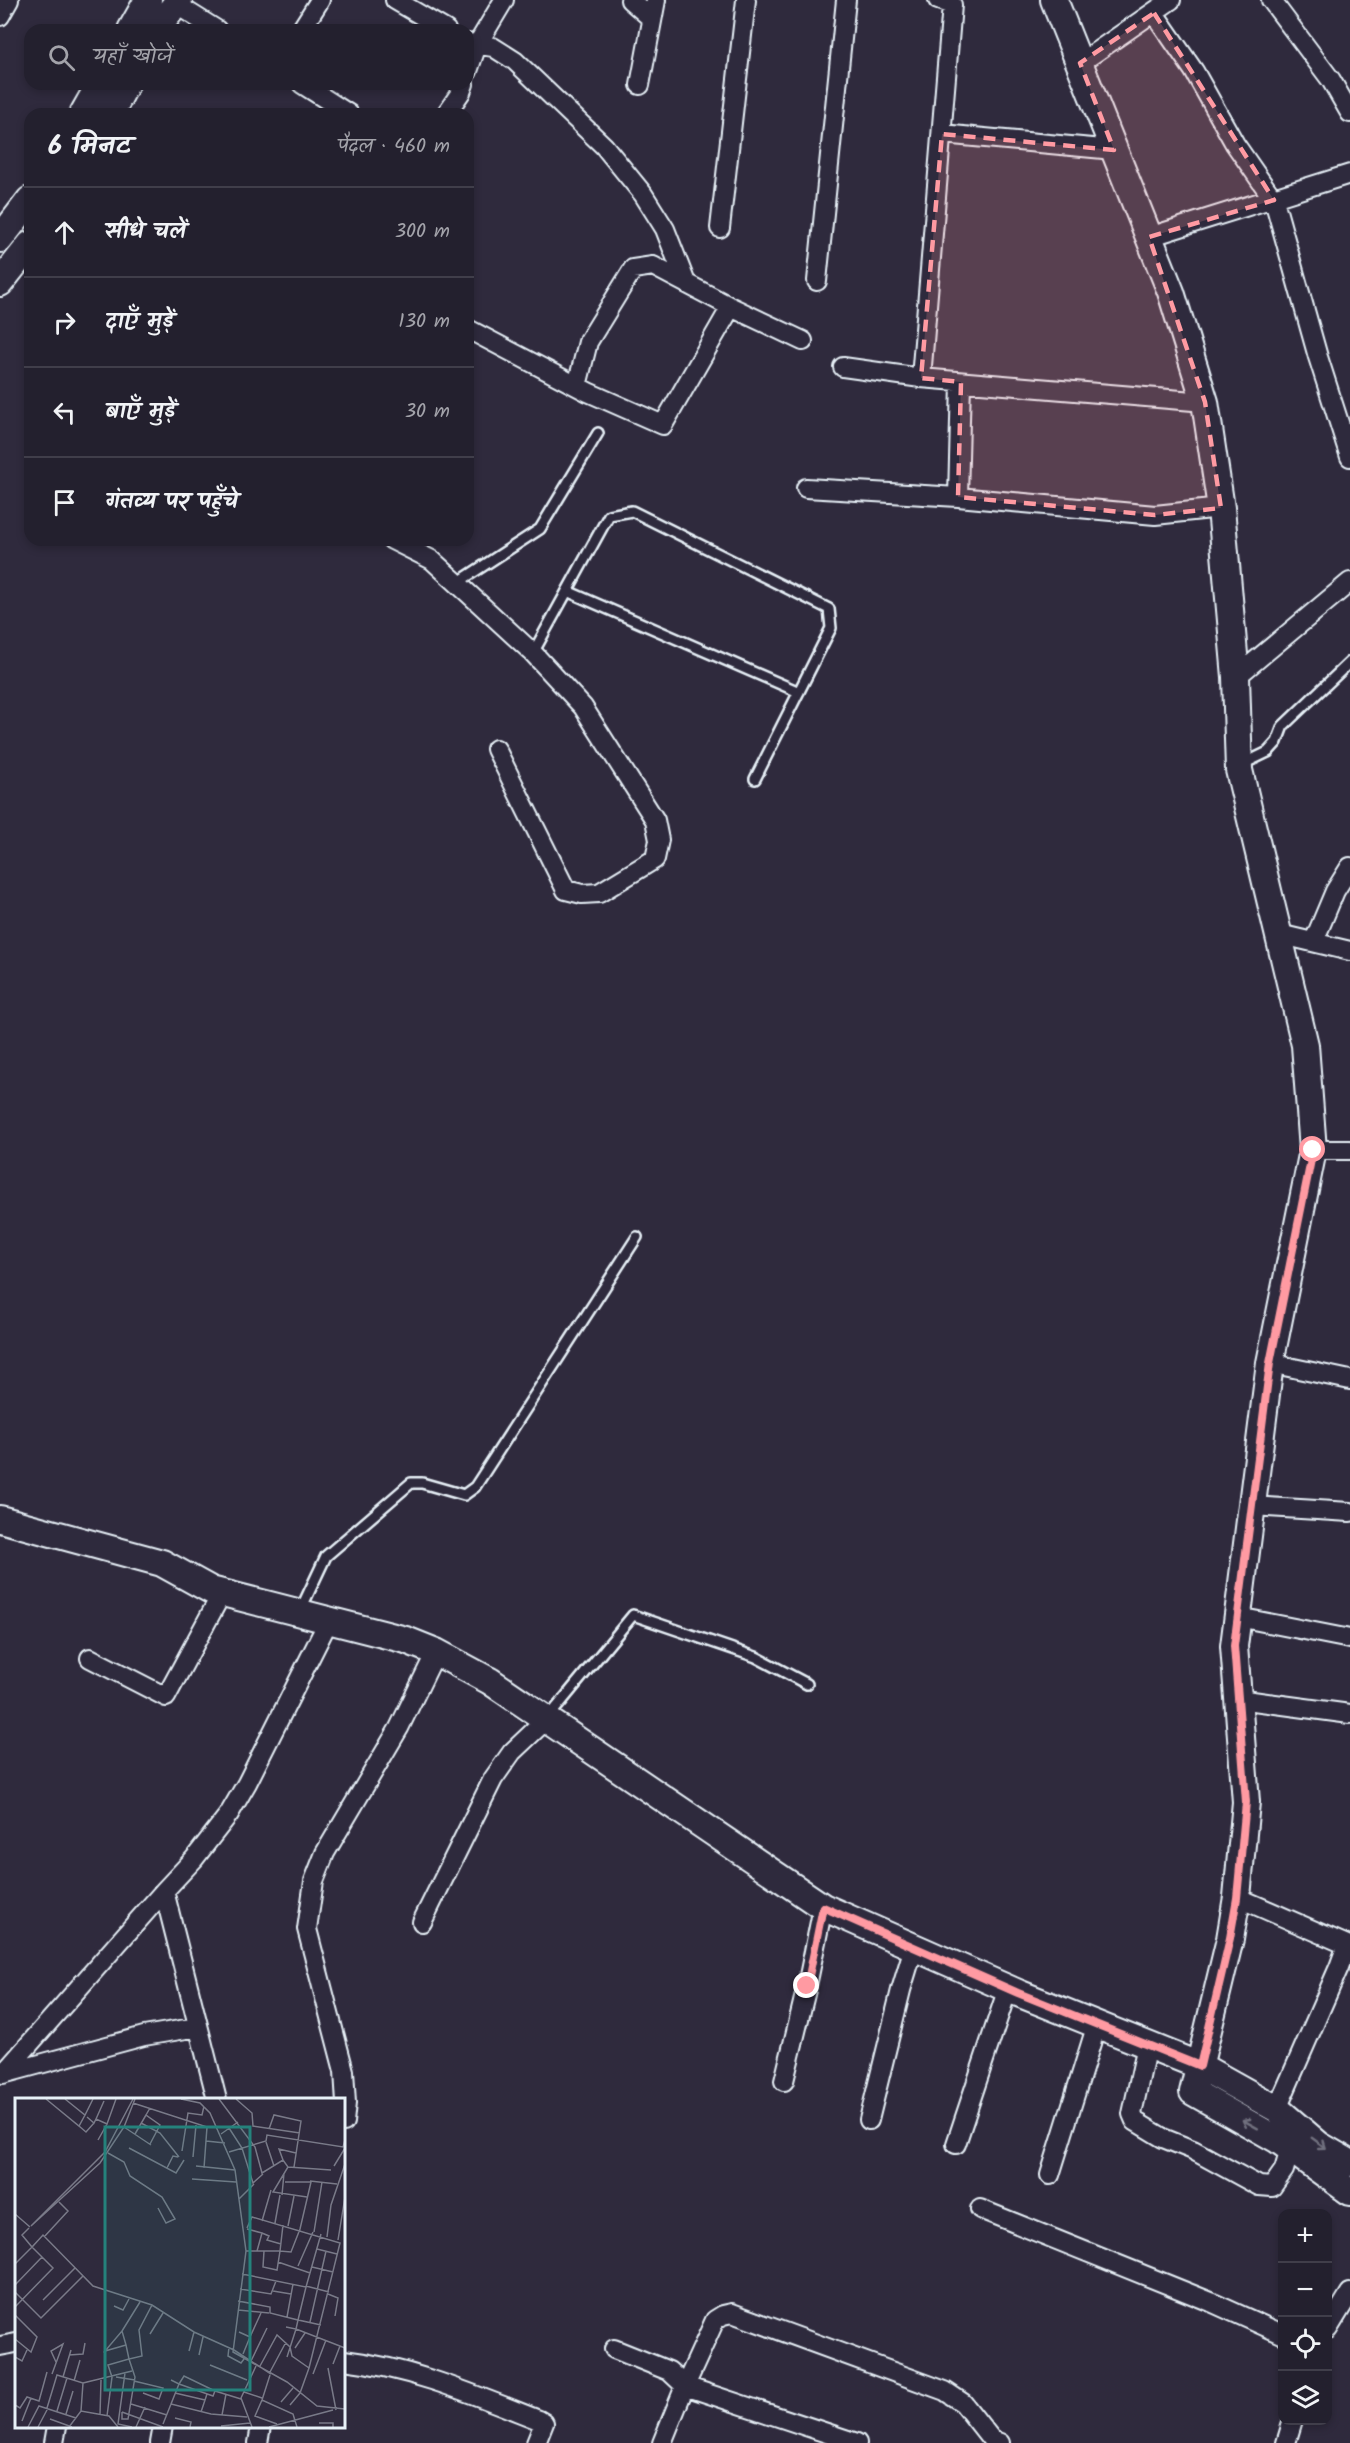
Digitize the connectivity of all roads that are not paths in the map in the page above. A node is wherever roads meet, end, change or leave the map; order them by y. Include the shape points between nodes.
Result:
1 (9, 0) edge
2 (148, 0) edge
3 (320, 0) edge
4 (396, 0) edge
5 (504, 0) edge
6 (630, 0) edge
7 (656, 0) edge
8 (746, 0) edge
9 (846, 0) edge
10 (938, 0) edge
11 (1054, 0) edge
12 (1171, 0) edge
13 (1271, 0) edge
14 (178, 2) edge
15 (1154, 13) junction
16 (0, 16) edge
17 (652, 19) junction
18 (134, 24) edge
19 (161, 24) edge
20 (209, 24) edge
21 (305, 24) edge
22 (436, 24) edge
23 (474, 41) edge
24 (474, 44) edge
25 (1080, 63) junction
26 (640, 85) dead end
27 (97, 90) edge
28 (123, 90) edge
29 (311, 90) edge
30 (462, 90) edge
31 (86, 108) edge
32 (113, 108) edge
33 (339, 108) edge
34 (450, 108) edge
35 (1350, 113) edge
36 (942, 134) junction
37 (1114, 150) junction
38 (1350, 174) edge
39 (1274, 200) junction
40 (24, 208) edge
41 (720, 228) dead end
42 (1149, 237) junction
43 (0, 239) edge
44 (24, 252) edge
45 (817, 280) dead end
46 (0, 283) edge
47 (686, 283) junction
48 (731, 307) junction
49 (474, 332) edge
50 (802, 341) dead end
51 (843, 367) dead end
52 (921, 378) junction
53 (961, 382) junction
54 (577, 386) junction
55 (1204, 402) junction
56 (598, 433) dead end
57 (1350, 457) edge
58 (806, 488) dead end
59 (958, 498) junction
60 (1221, 508) junction
61 (404, 546) edge
62 (1350, 582) edge
63 (457, 583) junction
64 (567, 591) junction
65 (533, 653) junction
66 (1350, 662) edge
67 (1236, 677) junction
68 (799, 692) junction
69 (496, 749) dead end
70 (1239, 766) junction
71 (755, 779) dead end
72 (1350, 867) edge
73 (1279, 934) junction
74 (1314, 941) junction
75 (1350, 951) edge
76 (1313, 1150) junction
77 (1350, 1150) edge
78 (638, 1237) dead end
79 (1270, 1363) junction
80 (1350, 1380) edge
81 (1252, 1506) junction
82 (1350, 1512) edge
83 (0, 1519) edge
84 (222, 1593) junction
85 (299, 1613) junction
86 (1238, 1617) junction
87 (329, 1620) junction
88 (1350, 1639) edge
89 (436, 1652) junction
90 (90, 1658) dead end
91 (807, 1684) dead end
92 (1238, 1698) junction
93 (1350, 1714) edge
94 (548, 1718) junction
95 (164, 1891) junction
96 (1237, 1898) junction
97 (823, 1907) junction
98 (422, 1922) dead end
99 (1348, 1939) edge
100 (914, 1947) junction
101 (1008, 1988) junction
102 (1097, 2024) junction
103 (198, 2027) junction
104 (1147, 2045) junction
105 (1200, 2066) junction
106 (784, 2081) dead end
107 (216, 2098) edge
108 (1277, 2109) junction
109 (345, 2112) edge
110 (870, 2120) dead end
111 (956, 2144) dead end
112 (1290, 2149) junction
113 (1350, 2163) edge
114 (1050, 2175) dead end
115 (1350, 2192) edge
116 (980, 2209) dead end
117 (1350, 2293) edge
118 (1332, 2322) edge
119 (1278, 2332) edge
120 (15, 2343) edge
121 (0, 2346) edge
122 (614, 2349) dead end
123 (345, 2360) edge
124 (686, 2386) junction
125 (1292, 2425) edge
126 (57, 2428) edge
127 (163, 2428) edge
128 (261, 2428) edge
129 (54, 2443) edge
130 (160, 2443) edge
131 (258, 2443) edge
132 (536, 2443) edge
133 (662, 2443) edge
134 (857, 2443) edge
135 (1000, 2443) edge
136 (1286, 2443) edge

1 - 16 street
2 - 18 street
3 - 21 street
4 - 22 street
5 - 23 street
6 - 17 street
7 - 17 street
8 - 41 street
9 - 45 street
10 - 36 street via 952,5
11 - 25 street
12 - 15 street
13 - 35 street
14 - 19 street
14 - 20 street
15 - 25 street
15 - 39 street
17 - 26 street
24 - 47 street via 493,47 514,61 604,146 665,229
25 - 37 street
27 - 31 street
28 - 32 street
29 - 33 street
30 - 34 street
36 - 37 street
36 - 52 street
37 - 42 street
38 - 39 street
39 - 42 street
39 - 57 street
40 - 43 street
42 - 55 street via 1171,292
44 - 46 street
47 - 48 street
47 - 54 street via 653,266 633,269 588,342
48 - 50 street
48 - 54 street via 663,425
49 - 54 street
51 - 52 street
52 - 53 street
53 - 55 street
53 - 59 street
55 - 60 street
56 - 63 lane via 540,529
58 - 59 street
59 - 60 street via 1155,515
60 - 67 street
61 - 63 street via 432,560
62 - 67 street
63 - 65 street
64 - 65 lane
64 - 68 lane
64 - 68 lane via 609,515 632,511 830,609 831,628
65 - 69 street via 583,707 656,820 659,840 655,858 599,893 566,890
66 - 70 lane via 1283,726 1268,752
67 - 70 street
68 - 71 lane
70 - 73 street
72 - 74 street
73 - 74 street
73 - 76 street via 1305,1045
74 - 75 street
76 - 77 street
76 - 79 street
78 - 85 lane via 475,1487 464,1496 411,1483 326,1556
79 - 80 street
79 - 81 street
81 - 82 street
81 - 86 street
83 - 84 street via 162,1563
84 - 85 street
84 - 90 street via 166,1697
85 - 87 street
86 - 88 street
86 - 92 street via 1234,1646
87 - 89 street
87 - 95 street via 229,1814
89 - 94 street
89 - 109 street via 399,1728 325,1853 314,1881 307,1929 344,2071
91 - 94 lane via 756,1657 633,1616
92 - 93 street
92 - 96 street via 1246,1802
94 - 97 street
94 - 98 street via 512,1752 492,1779
95 - 103 street
95 - 103 street via 3,2074 144,2036
96 - 99 street
96 - 105 street
97 - 100 street
97 - 106 street
99 - 108 street
100 - 101 street
100 - 110 street
101 - 102 street
101 - 111 street
102 - 104 street
102 - 114 street
103 - 107 street
104 - 105 street
104 - 112 street via 1132,2114 1143,2127 1259,2186 1272,2187 1284,2170
105 - 108 street
112 -> 105 street via 1193,2092
108 -> 113 street via 1319,2145
112 - 115 street
116 - 119 street
117 - 118 street
120 - 121 street
122 - 124 street via 669,2371
123 - 132 street via 415,2374 544,2422
124 - 133 street
124 - 134 street
124 - 135 street via 715,2320 732,2313 945,2391 963,2403 992,2439
125 - 136 street
126 - 129 street
127 - 130 street
128 - 131 street

